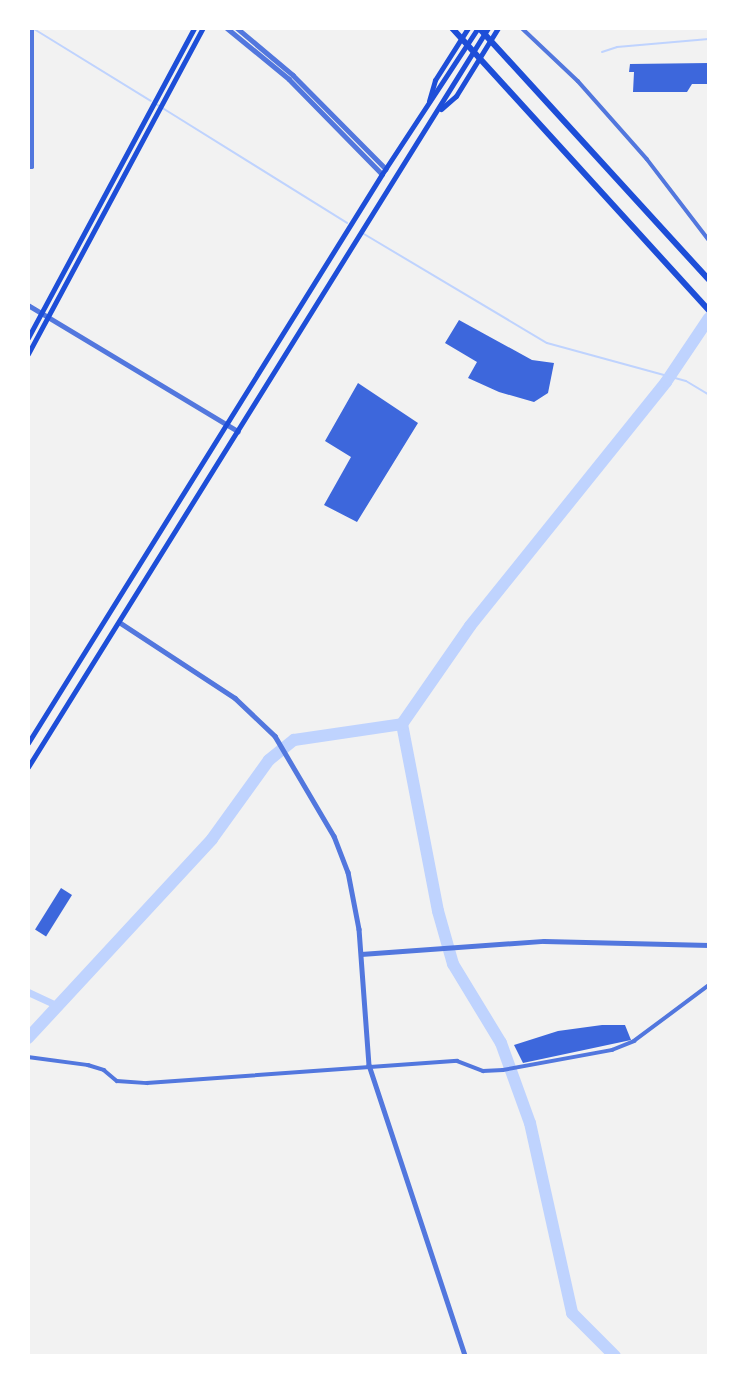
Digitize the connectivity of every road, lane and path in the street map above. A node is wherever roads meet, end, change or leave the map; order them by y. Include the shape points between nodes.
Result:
1 (32, 28) edge
2 (194, 28) edge
3 (202, 28) edge
4 (227, 28) edge
5 (237, 28) edge
6 (452, 28) edge
7 (468, 28) edge
8 (479, 28) edge
9 (488, 28) edge
10 (498, 28) edge
11 (522, 28) edge
12 (429, 104) junction
13 (438, 111) junction
14 (28, 167) edge
15 (384, 172) junction
16 (709, 240) edge
17 (709, 280) edge
18 (28, 305) edge
19 (709, 310) edge
20 (41, 313) junction
21 (47, 317) junction
22 (28, 338) edge
23 (28, 354) edge
24 (228, 425) junction
25 (238, 431) junction
26 (119, 622) junction
27 (28, 743) edge
28 (28, 767) edge
29 (709, 945) edge
30 (361, 954) junction
31 (709, 985) edge
32 (28, 1057) edge
33 (369, 1065) junction
34 (466, 1356) edge

1 - 14 street via 32,167
2 - 20 main road
3 - 21 main road
4 - 15 street via 289,79
5 - 15 street via 293,75
6 - 19 highway
7 - 12 main road via 435,80
8 - 12 main road
8 - 17 highway
9 - 13 main road
10 - 13 main road via 456,96
11 - 16 street via 578,81 647,159
12 - 15 main road
13 - 25 main road
15 - 24 main road
18 - 20 street
20 - 21 street
20 - 22 main road
21 - 23 main road
21 - 24 street
24 - 25 street
24 - 27 main road
25 - 26 main road
26 - 28 main road
26 - 30 street via 235,698 275,736 334,836 348,872
29 - 30 street via 544,941
30 - 33 street
31 - 33 street via 634,1041 612,1050 483,1071 457,1060
32 - 33 street via 88,1065 117,1080 147,1083
33 - 34 street

